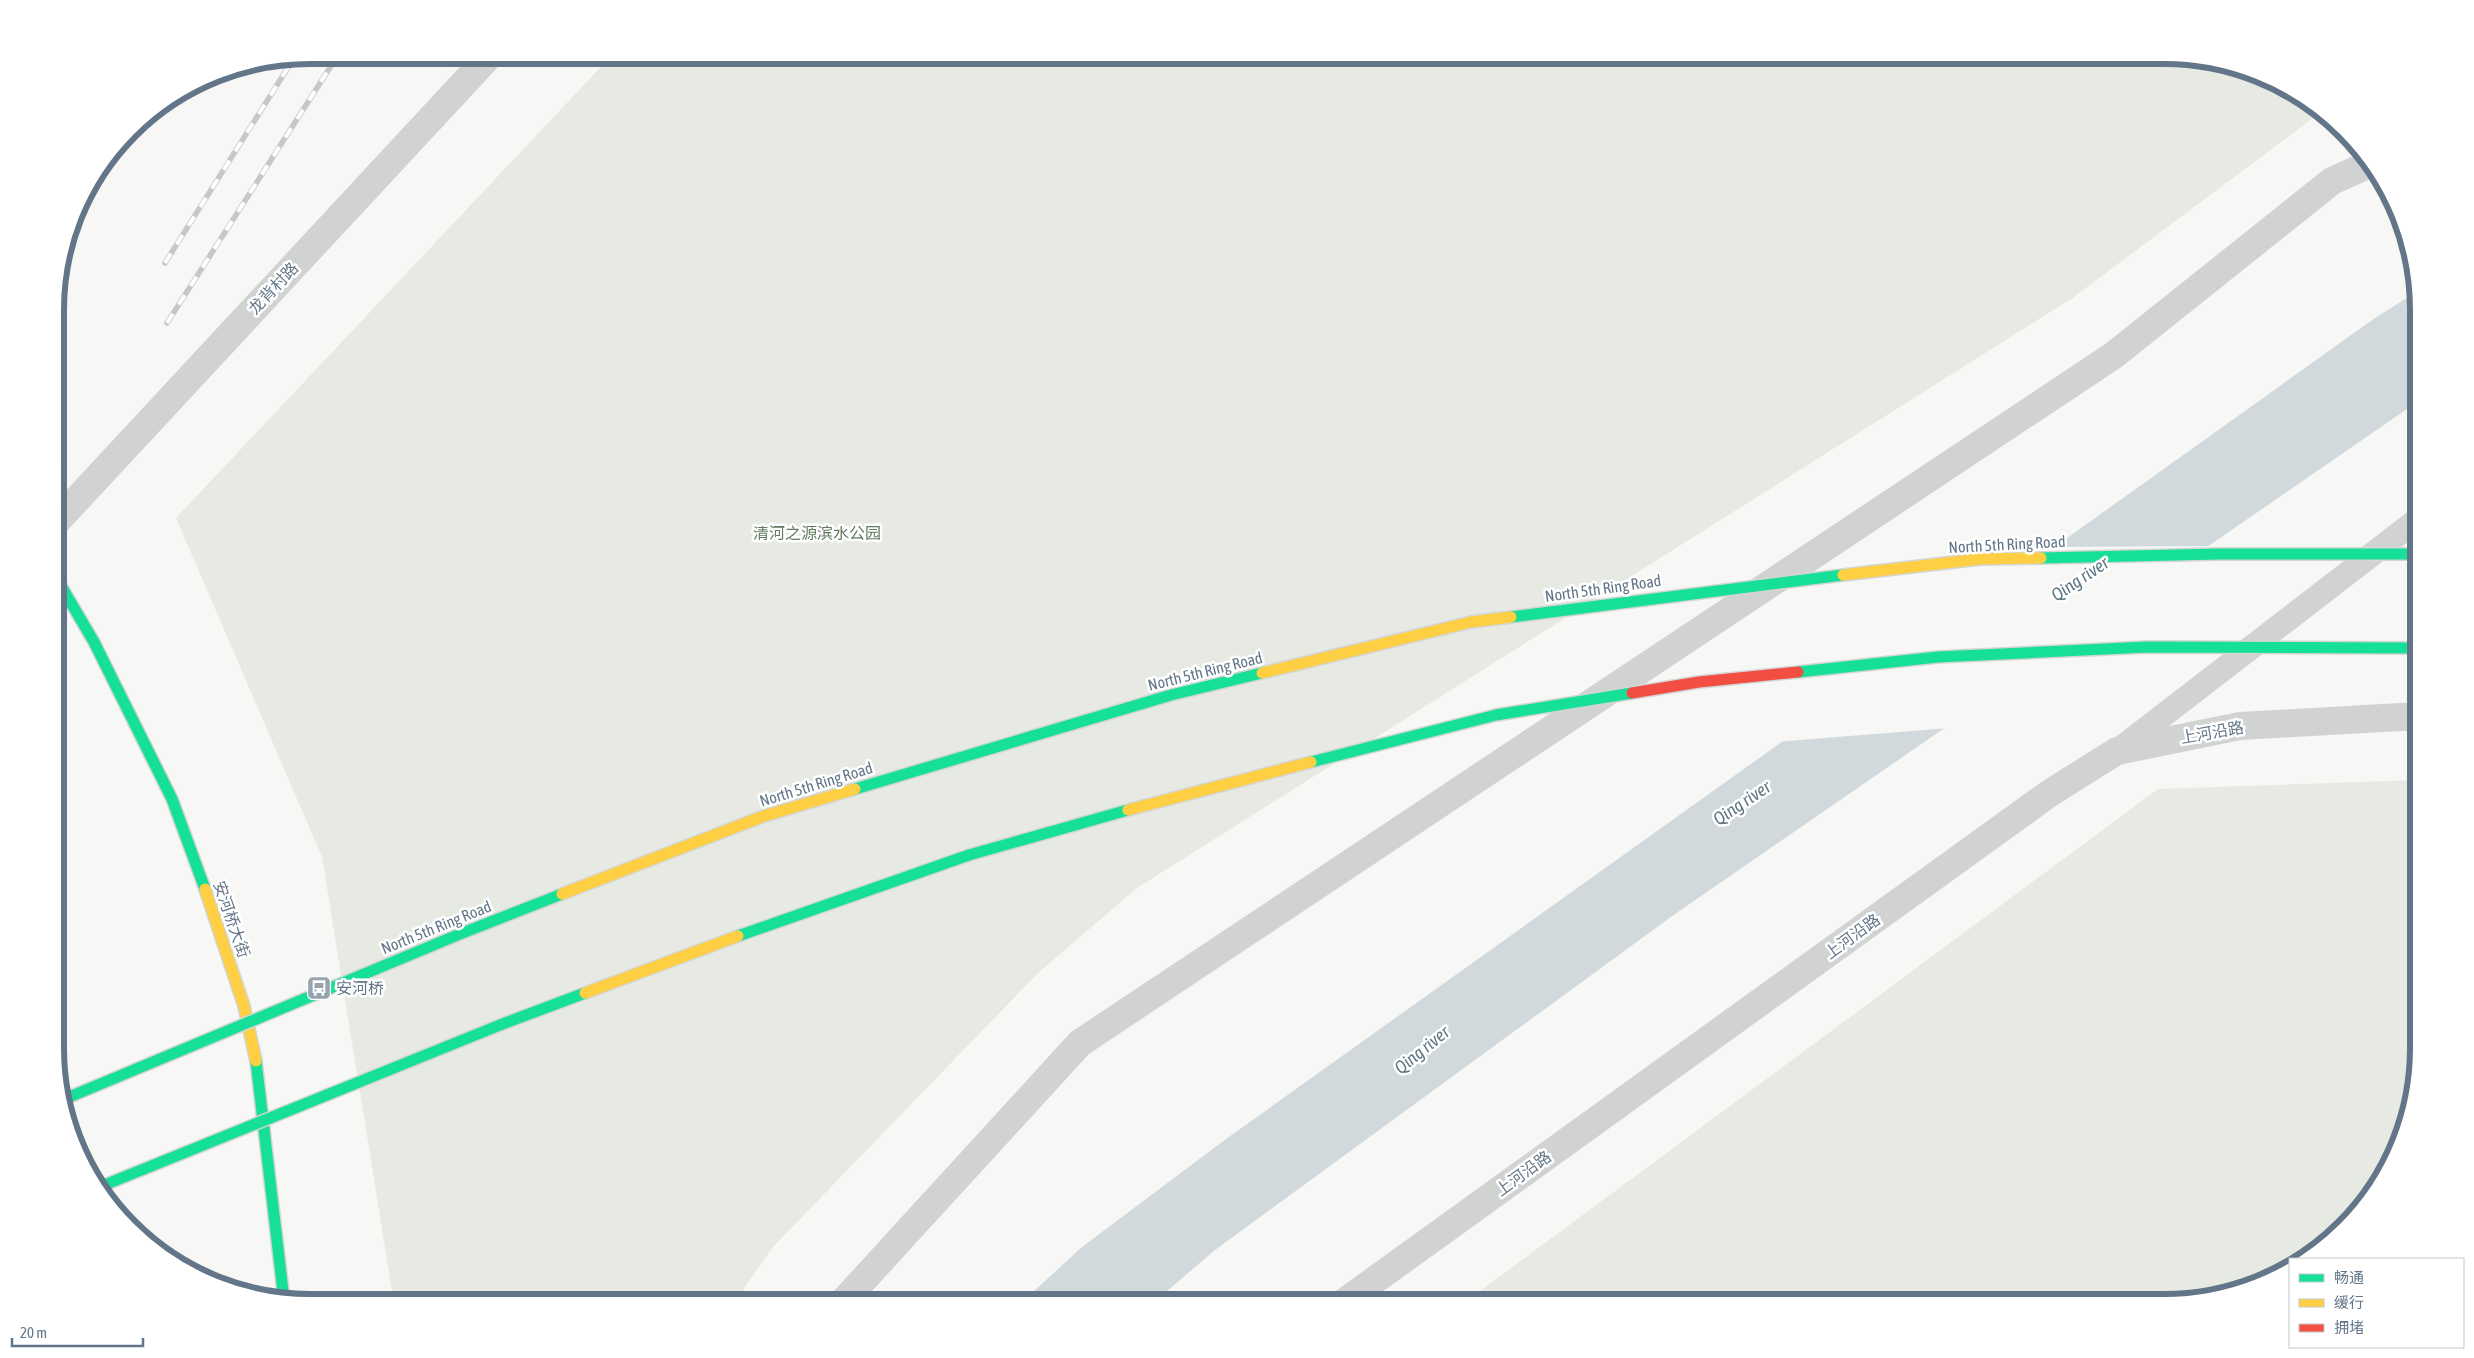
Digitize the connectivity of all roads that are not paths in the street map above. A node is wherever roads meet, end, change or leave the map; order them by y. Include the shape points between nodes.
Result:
1 (482, 64) edge
2 (2364, 167) edge
3 (64, 513) edge
4 (2410, 525) edge
5 (2410, 554) edge
6 (64, 590) edge
7 (2410, 648) edge
8 (2410, 716) edge
9 (2117, 750) junction
10 (68, 1097) edge
11 (105, 1185) edge
12 (283, 1293) edge
13 (850, 1294) edge
14 (1355, 1294) edge

1 - 3 street, 龙背村路
2 - 13 street via 2332,181 2114,355 1080,1043
4 - 9 lane
5 - 10 main road, North 5th Ring Road, bridge via 1980,559 1709,590 1471,622 1171,695 764,816 460,934
6 - 12 main road, 安河桥大街 via 94,642 172,798 244,1006 259,1074
7 - 11 main road, bridge via 2147,647 1938,657 1699,682 1496,715 1206,788 969,855 812,909 500,1025
8 - 9 street, 上河沿路 via 2240,726
9 - 14 street, 上河沿路 via 2042,799

